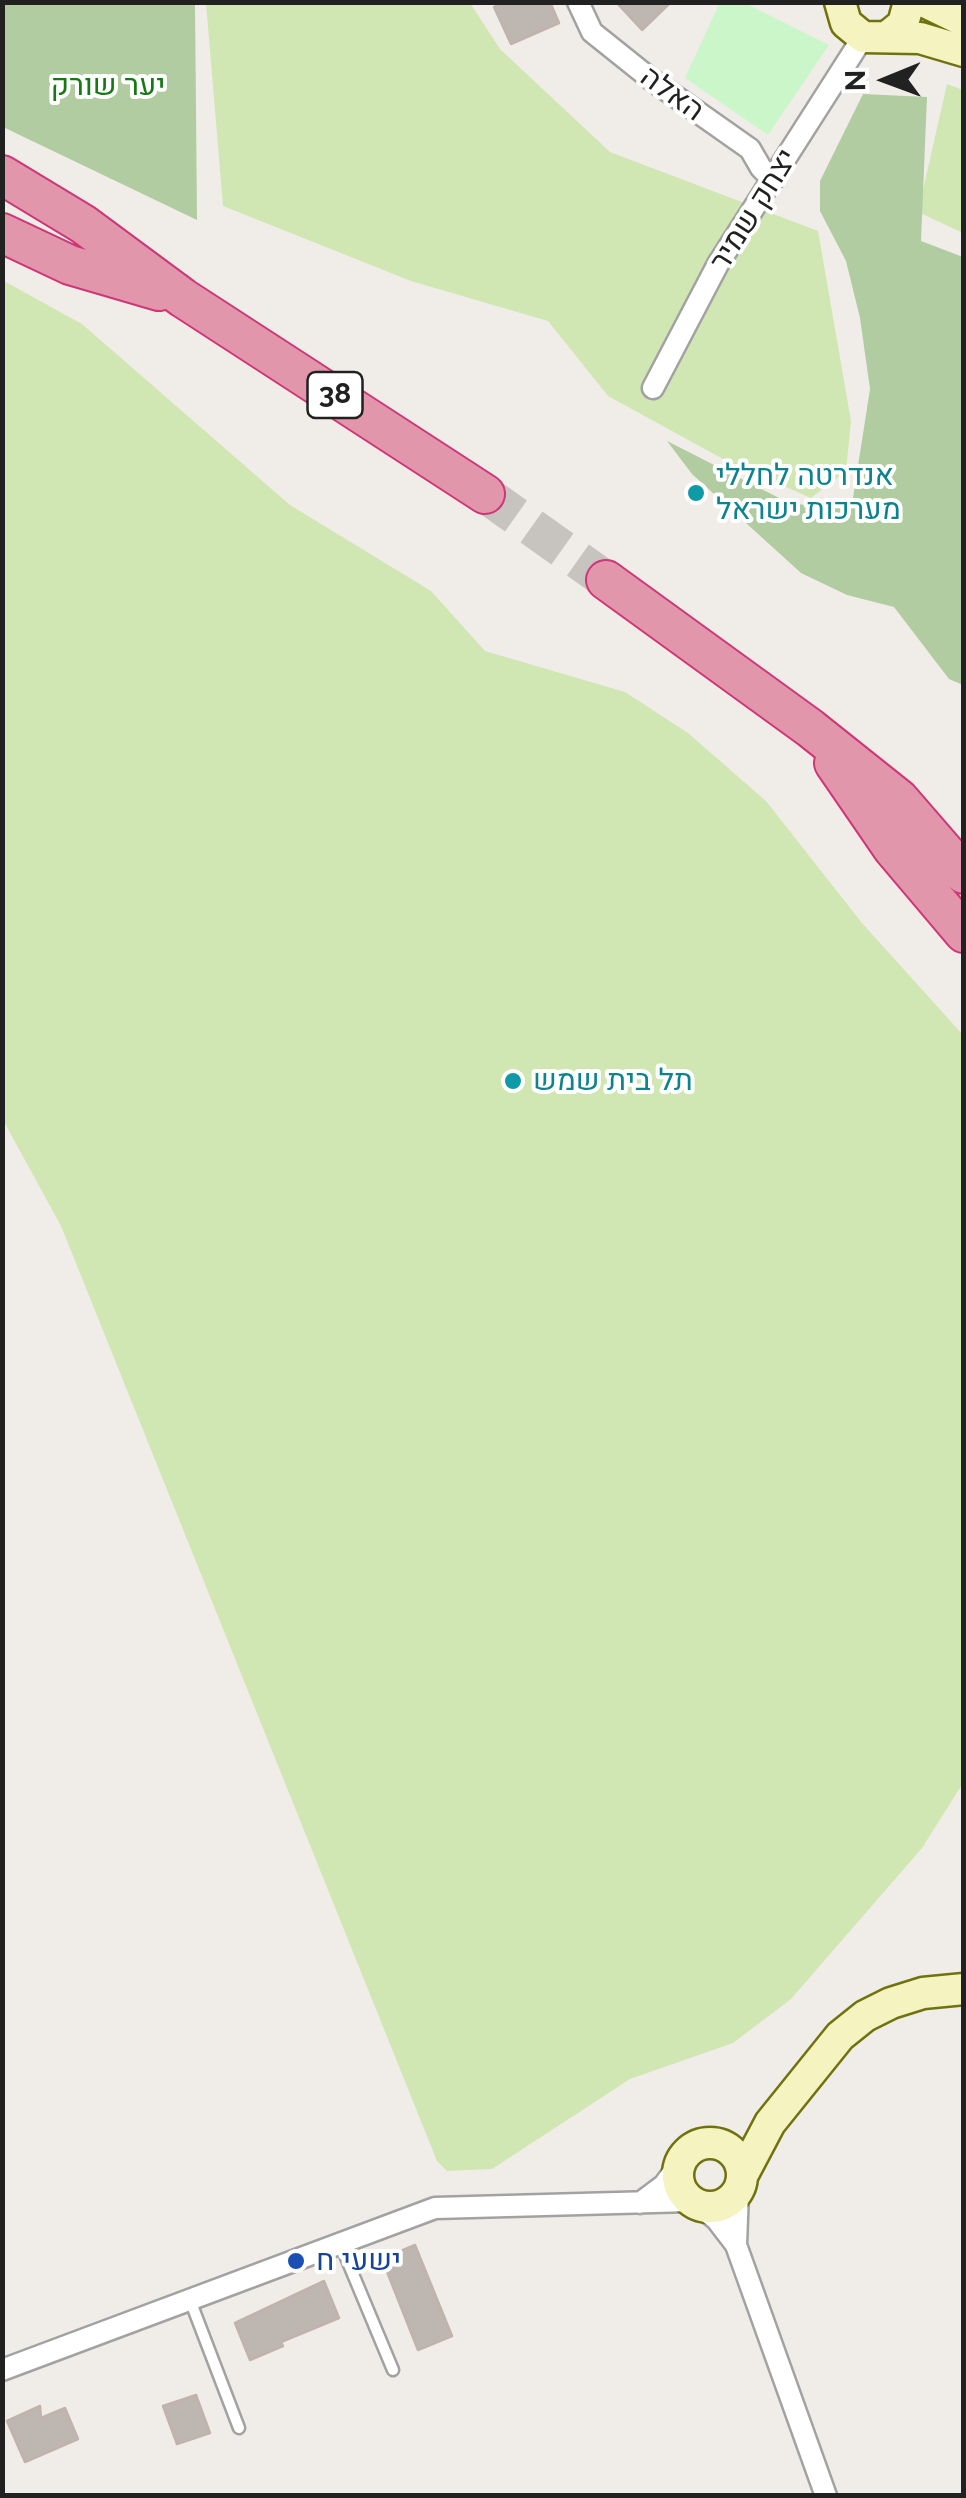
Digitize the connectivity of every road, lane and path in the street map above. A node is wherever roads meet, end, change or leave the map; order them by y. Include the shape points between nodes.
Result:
1 (578, 2) edge
2 (909, 2) edge
3 (925, 2) edge
4 (836, 6) edge
5 (964, 21) edge
6 (875, 37) junction
7 (964, 50) edge
8 (2, 174) edge
9 (773, 180) junction
10 (2, 234) edge
11 (183, 298) junction
12 (654, 388) dead end
13 (485, 494) tunnel mouth
14 (606, 580) tunnel mouth
15 (810, 728) junction
16 (964, 874) edge
17 (964, 934) edge
18 (964, 1989) edge
19 (770, 2122) junction
20 (716, 2144) junction
21 (680, 2163) junction
22 (740, 2184) junction
23 (638, 2204) junction
24 (694, 2204) junction
25 (340, 2243) junction
26 (736, 2245) junction
27 (190, 2300) junction
28 (2, 2370) edge
29 (393, 2370) dead end
30 (239, 2428) dead end
31 (826, 2496) edge

1 - 9 street, האלה via 592,32 750,149
2 - 6 main road via 903,24
3 - 5 main road
4 - 6 main road via 853,31
6 - 7 main road via 920,38
6 - 9 street, יצחק שמיר
8 - 11 highway, 38
9 - 12 street, יצחק שמיר via 718,264
10 - 11 highway, 38 via 70,265
11 - 13 highway, 38
14 - 15 highway
15 - 16 highway via 899,799
15 - 17 highway via 893,849
18 - 19 main road via 923,1993 864,2016
19 - 20 main road via 746,2138
19 - 22 main road
20 - 21 main road via 694,2146
20 - 22 main road via 735,2155
21 - 23 street
21 - 24 main road via 678,2184
22 - 24 main road via 719,2207
22 - 26 street
23 - 24 street
23 - 25 street via 434,2208
24 - 26 street
25 - 27 street
25 - 29 lane
26 - 31 street
27 - 28 street
27 - 30 lane

